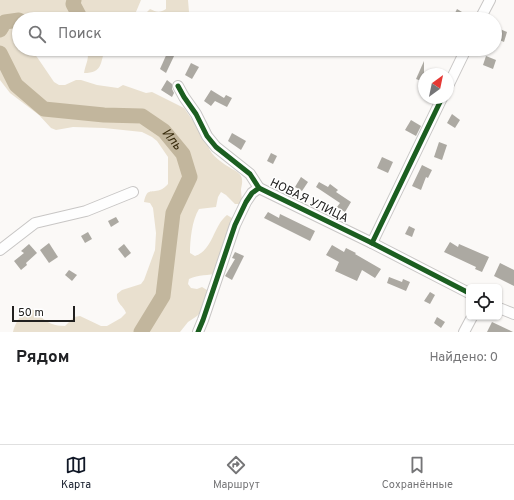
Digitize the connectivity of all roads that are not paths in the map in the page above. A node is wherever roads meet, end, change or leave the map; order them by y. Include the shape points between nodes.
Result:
1 (490, 0) edge
2 (484, 12) edge
3 (463, 56) edge
4 (454, 74) edge
5 (178, 86) dead end
6 (439, 104) edge
7 (259, 188) junction
8 (133, 192) dead end
9 (372, 243) junction
10 (0, 250) edge
11 (466, 291) edge
12 (502, 309) edge
13 (514, 314) edge
14 (470, 320) edge
15 (198, 332) edge
16 (464, 332) edge

1 - 2 street
3 - 4 street
5 - 7 street, НОВАЯ УЛИЦА via 207,136 216,147 250,174
6 - 9 street
7 - 9 street, НОВАЯ УЛИЦА
7 - 15 street via 246,202 235,225
8 - 10 street via 86,211 35,223
9 - 11 street, НОВАЯ УЛИЦА
12 - 13 street
14 - 16 street

